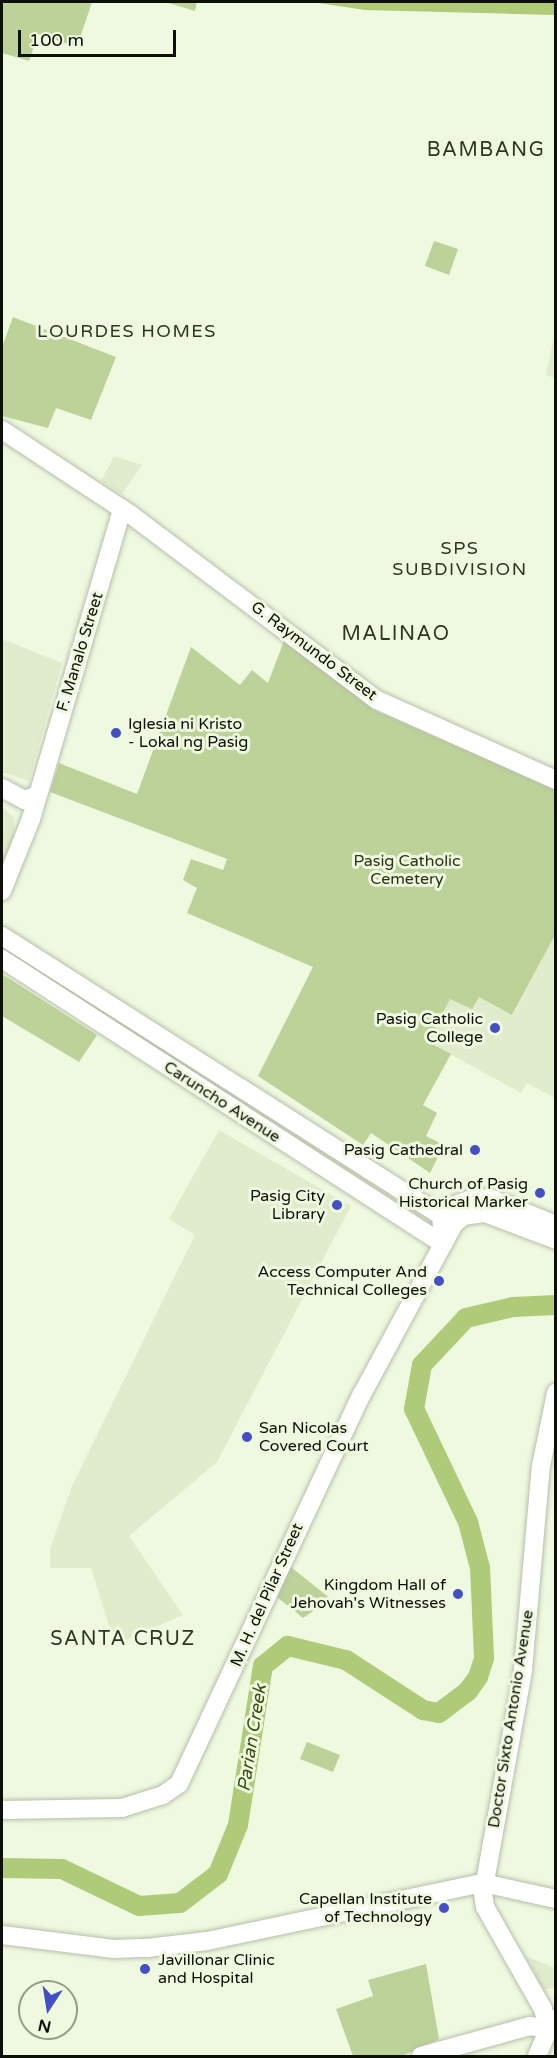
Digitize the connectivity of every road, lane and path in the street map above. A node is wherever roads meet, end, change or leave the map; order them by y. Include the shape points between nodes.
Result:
1 (2, 430) edge
2 (122, 509) junction
3 (555, 780) edge
4 (2, 788) edge
5 (2, 794) edge
6 (38, 795) junction
7 (31, 819) junction
8 (2, 891) edge
9 (4, 940) edge
10 (2, 959) edge
11 (448, 1220) junction
12 (555, 1225) edge
13 (555, 1240) edge
14 (443, 1244) junction
15 (555, 1393) edge
16 (2, 1810) edge
17 (483, 1883) junction
18 (555, 1899) edge
19 (2, 1935) edge
20 (552, 2022) edge
21 (421, 2056) edge
22 (537, 2056) edge

1 - 2 street, G. Raymundo Street
2 - 3 street, G. Raymundo Street via 377,700
2 - 6 street, F. Manalo Street
4 - 6 street via 25,800
5 - 7 street
6 - 7 street, F. Manalo Street
7 - 8 street, F. Manalo Street
9 - 11 street, Caruncho Avenue
10 - 14 street, Caruncho Avenue
11 - 12 street via 455,1202 484,1198
11 - 13 street via 485,1213
11 - 14 street
14 - 16 street, M. H. del Pilar Street via 361,1396 182,1781 163,1795 122,1808
15 - 17 street, Doctor Sixto Antonio Avenue via 541,1466 523,1670
17 - 18 street
17 - 19 street via 207,1941 147,1948 114,1949
17 - 20 street, Doctor Sixto Antonio Avenue via 485,1907
20 - 21 street
20 - 22 street

